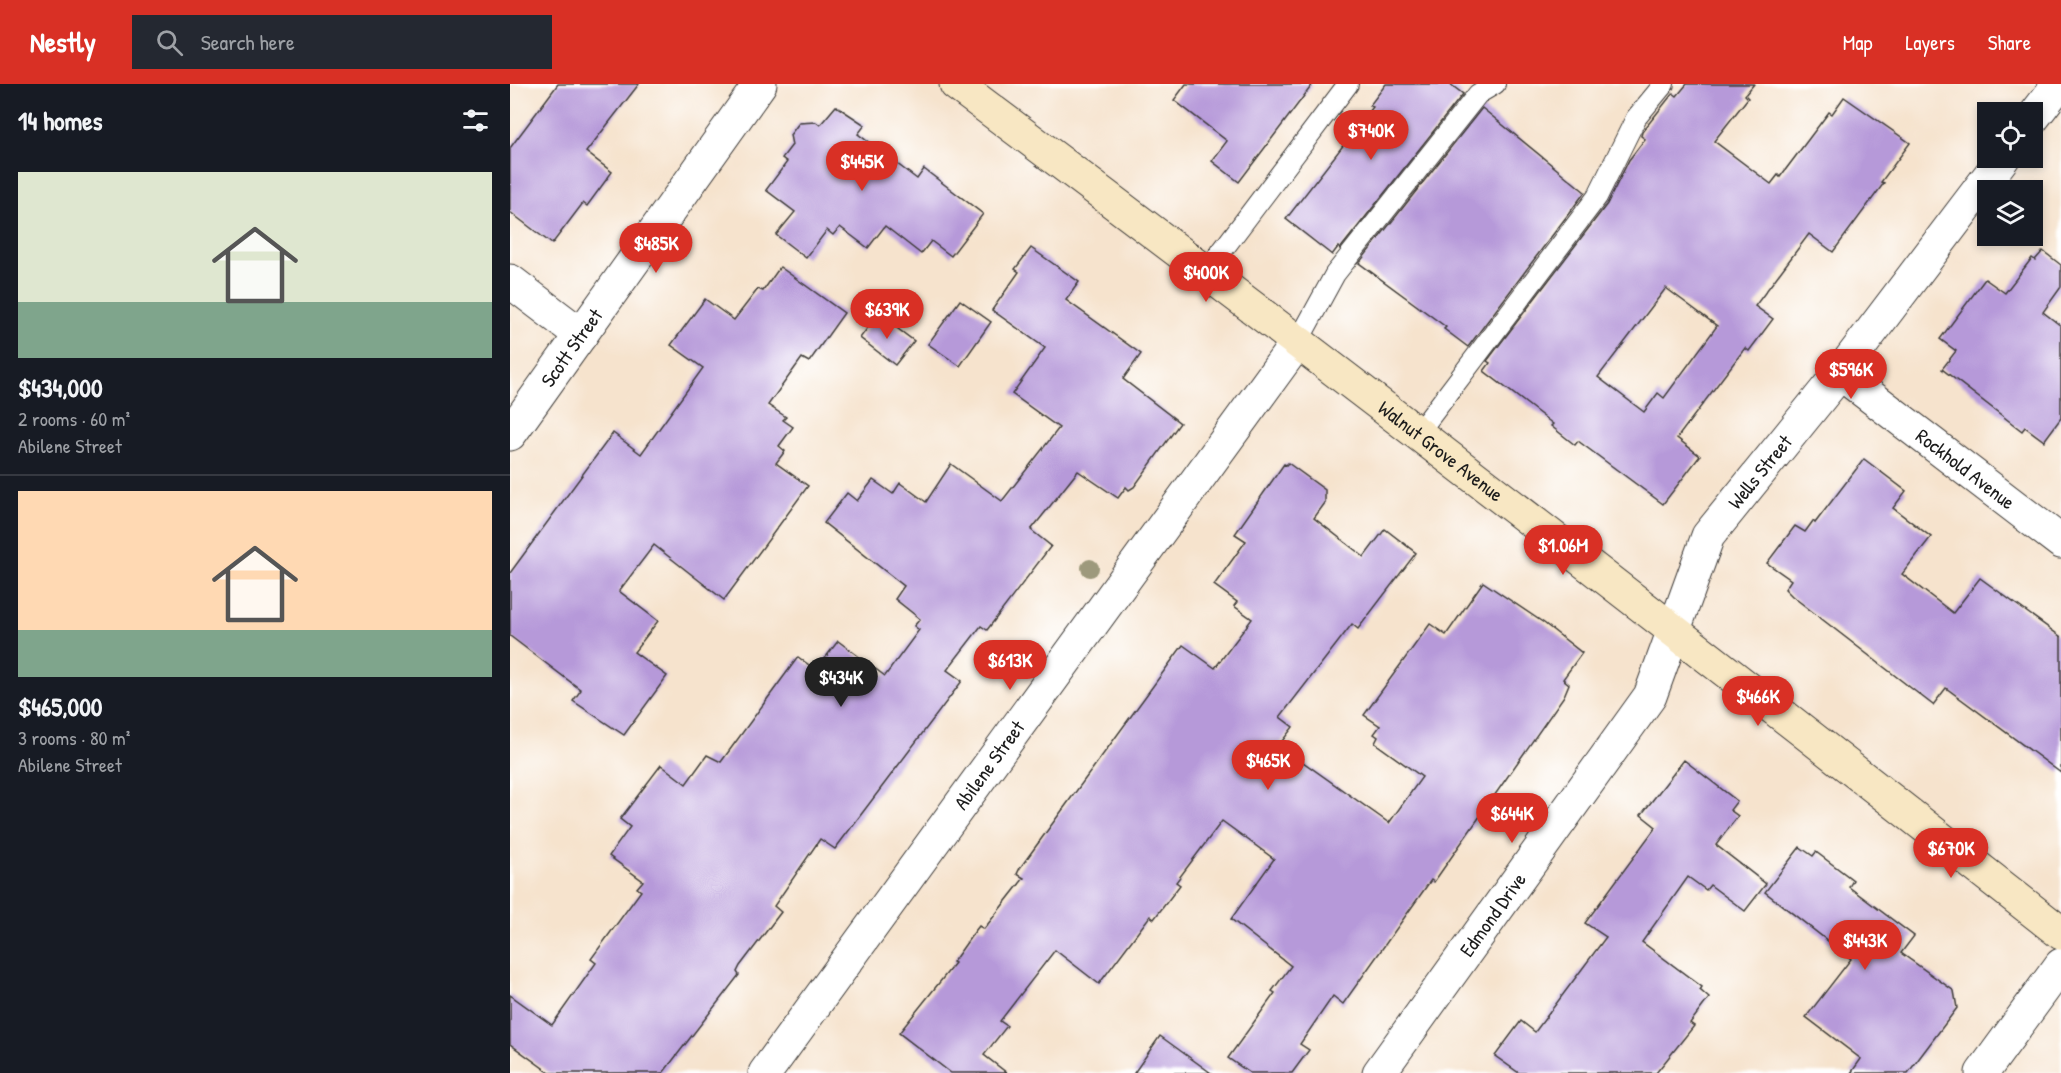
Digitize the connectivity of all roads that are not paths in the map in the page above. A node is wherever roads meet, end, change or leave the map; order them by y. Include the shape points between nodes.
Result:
1 (760, 84) edge
2 (957, 84) edge
3 (1348, 84) edge
4 (1495, 84) edge
5 (1664, 84) edge
6 (2059, 84) edge
7 (2043, 105) edge
8 (1995, 168) edge
9 (1206, 272) junction
10 (510, 281) edge
11 (581, 335) junction
12 (1299, 340) junction
13 (1840, 373) junction
14 (1418, 433) junction
15 (510, 434) edge
16 (2061, 542) edge
17 (1674, 629) junction
18 (2061, 933) edge
19 (2061, 965) edge
20 (765, 1073) edge
21 (1379, 1073) edge
22 (1982, 1073) edge

1 - 11 street, Scott Street
2 - 9 main road, Walnut Grove Avenue
3 - 9 lane
4 - 12 lane via 1479,94 1335,274
5 - 14 lane via 1636,118 1597,197
6 - 7 street
8 - 13 street, Wells Street
9 - 12 main road, Walnut Grove Avenue
10 - 11 street
11 - 15 street, Scott Street
12 - 14 main road, Walnut Grove Avenue
12 - 20 street, Abilene Street
13 - 16 street, Rockhold Avenue
13 - 17 street, Wells Street via 1708,536
14 - 17 main road, Walnut Grove Avenue
17 - 18 main road, Walnut Grove Avenue
17 - 21 street, Edmond Drive via 1650,696
19 - 22 street

